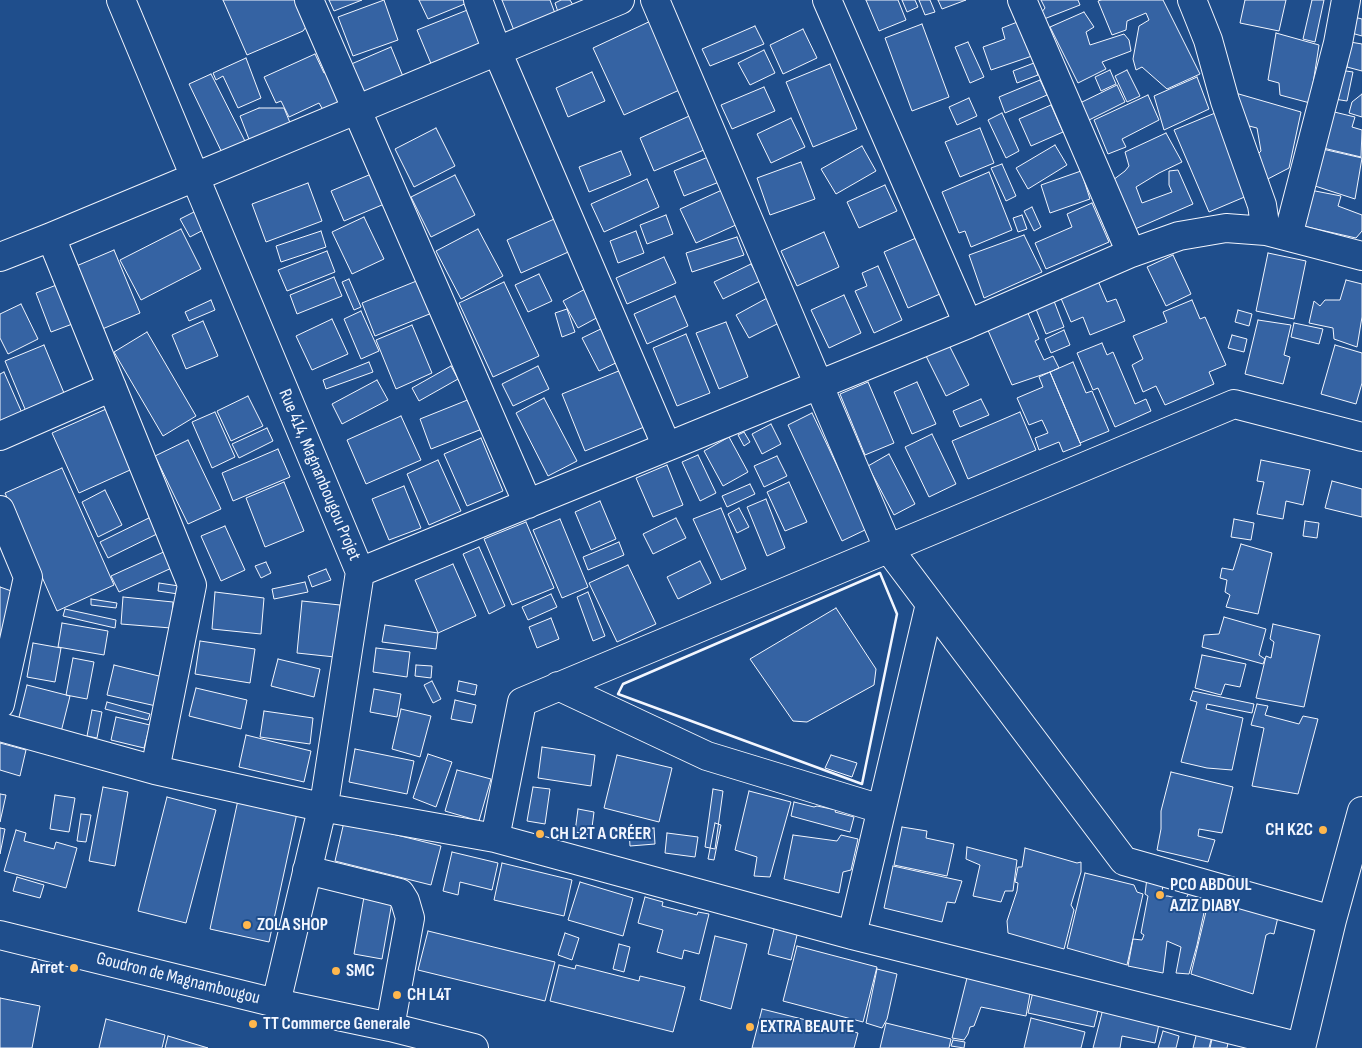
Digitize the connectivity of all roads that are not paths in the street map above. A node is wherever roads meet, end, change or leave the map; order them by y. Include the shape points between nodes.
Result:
1 (121, 0) edge
2 (309, 0) edge
3 (478, 0) edge
4 (620, 0) edge
5 (655, 0) edge
6 (827, 0) edge
7 (1022, 0) edge
8 (1192, 0) edge
9 (1346, 0) edge
10 (497, 51) junction
11 (357, 110) junction
12 (195, 177) junction
13 (1277, 234) junction
14 (51, 237) junction
15 (1131, 253) junction
16 (1362, 256) edge
17 (0, 257) edge
18 (968, 324) junction
19 (819, 385) junction
20 (112, 387) junction
21 (0, 436) edge
22 (1362, 437) edge
23 (667, 447) junction
24 (528, 504) junction
25 (0, 510) edge
26 (888, 548) junction
27 (360, 572) junction
28 (930, 604) junction
29 (558, 686) junction
30 (0, 704) edge
31 (0, 727) edge
32 (155, 770) junction
33 (321, 807) junction
34 (882, 809) junction
35 (1362, 811) edge
36 (495, 838) junction
37 (1355, 858) edge
38 (307, 870) junction
39 (1332, 920) junction
40 (0, 935) edge
41 (852, 935) junction
42 (276, 1003) junction
43 (390, 1027) junction
44 (474, 1048) edge
45 (1301, 1048) edge

1 - 12 street, Rue 414, Magnanbougou Projet
2 - 11 street
3 - 10 street
4 - 10 street
5 - 19 street
6 - 18 street
7 - 15 street
8 - 13 street via 1208,40 1224,101 1262,205
9 - 13 street via 1338,43
10 - 11 street
10 - 23 street
11 - 12 street
11 - 24 street
12 - 14 street
12 - 27 street, Rue 414, Magnanbougou Projet
13 - 15 street via 1226,228 1179,236
13 - 16 street
14 - 17 street
14 - 20 street
15 - 18 street
18 - 19 street
19 - 23 street
19 - 26 street
20 - 21 street
20 - 32 street via 192,585
22 - 26 street via 1234,404
23 - 24 street
24 - 27 street
25 - 30 street via 28,577
26 - 28 street
26 - 29 street
27 - 33 street, Rue 414, Magnanbougou Projet
28 - 34 street
28 - 39 street via 1124,862
29 - 34 street via 707,756
29 - 36 street via 522,702
31 - 32 street
32 - 33 street
33 - 36 street
33 - 38 street, Rue 414, Magnanbougou Projet
34 - 41 street
35 - 37 street
36 - 41 street
37 - 39 street
38 - 42 street, Rue 414, Magnanbougou Projet
38 - 43 street via 400,893 405,901 410,918
39 - 45 street
40 - 42 street, Goudron de Magnambougou
41 - 45 street
42 - 43 street, Goudron de Magnambougou
43 - 44 street, Goudron de Magnambougou

